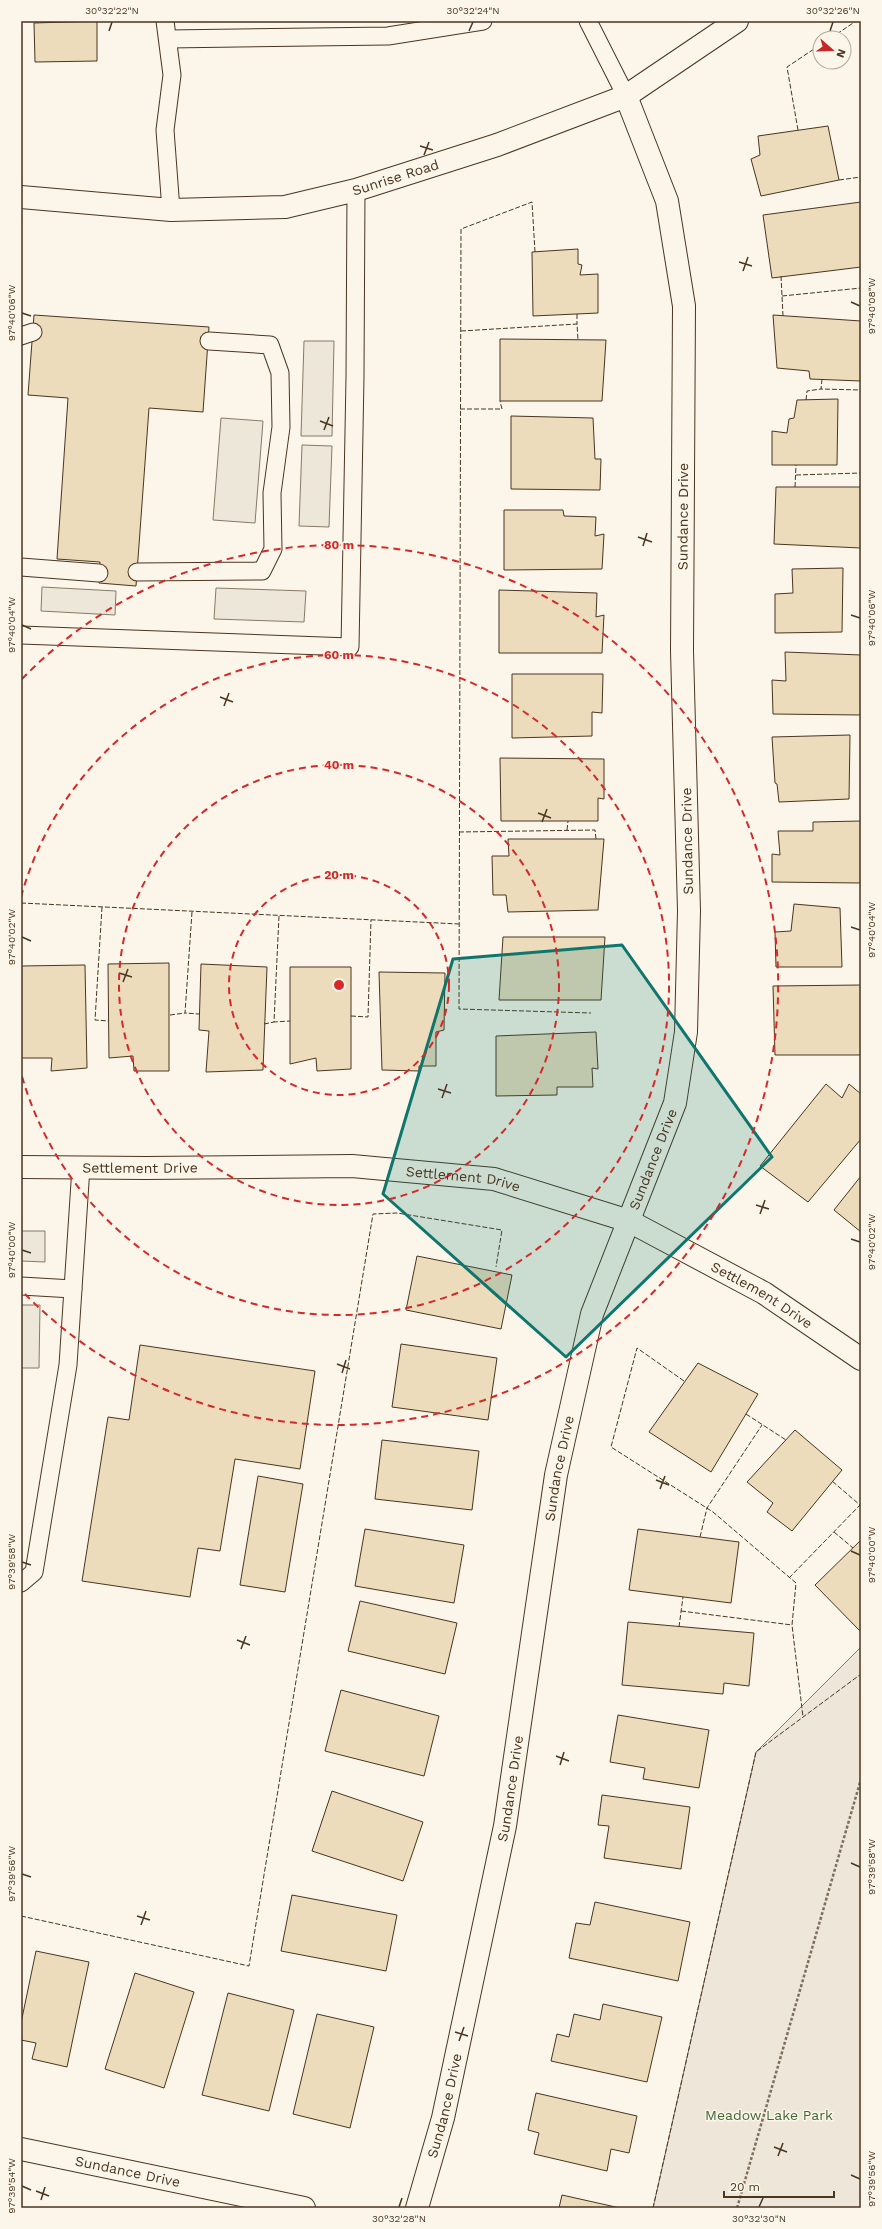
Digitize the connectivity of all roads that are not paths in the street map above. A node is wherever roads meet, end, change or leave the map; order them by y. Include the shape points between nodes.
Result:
1 (165, 21) edge
2 (483, 21) edge
3 (588, 21) edge
4 (737, 21) edge
5 (168, 39) junction
6 (626, 96) junction
7 (356, 190) junction
8 (21, 197) edge
9 (171, 210) junction
10 (208, 341) dead end
11 (21, 567) edge
12 (137, 572) dead end
13 (100, 573) dead end
14 (21, 635) edge
15 (21, 1167) edge
16 (81, 1167) junction
17 (628, 1221) junction
18 (21, 1286) edge
19 (73, 1289) junction
20 (861, 1359) edge
21 (21, 1583) edge
22 (21, 2149) edge
23 (304, 2208) edge
24 (417, 2208) edge

1 - 5 lane
2 - 5 lane via 388,36
3 - 6 lane
4 - 6 street, Sunrise Road
5 - 9 lane via 172,74 165,130
6 - 7 street, Sunrise Road via 497,145
6 - 17 street, Sundance Drive via 667,201 684,306 682,651 689,911 686,1032 674,1103
7 - 9 street, Sunrise Road via 285,207
7 - 14 lane via 350,647
8 - 9 street, Sunrise Road
10 - 12 lane via 270,346 280,373 281,427 272,493 273,549 262,571
11 - 13 lane
15 - 16 street, Settlement Drive
16 - 17 street, Settlement Drive via 352,1166 494,1179
16 - 19 lane
17 - 20 street, Settlement Drive via 764,1293
17 - 24 street, Sundance Drive via 592,1314 556,1475 505,1826 443,2118
18 - 19 lane
19 - 21 lane via 68,1365 46,1506 34,1572
22 - 23 street, Sundance Drive

